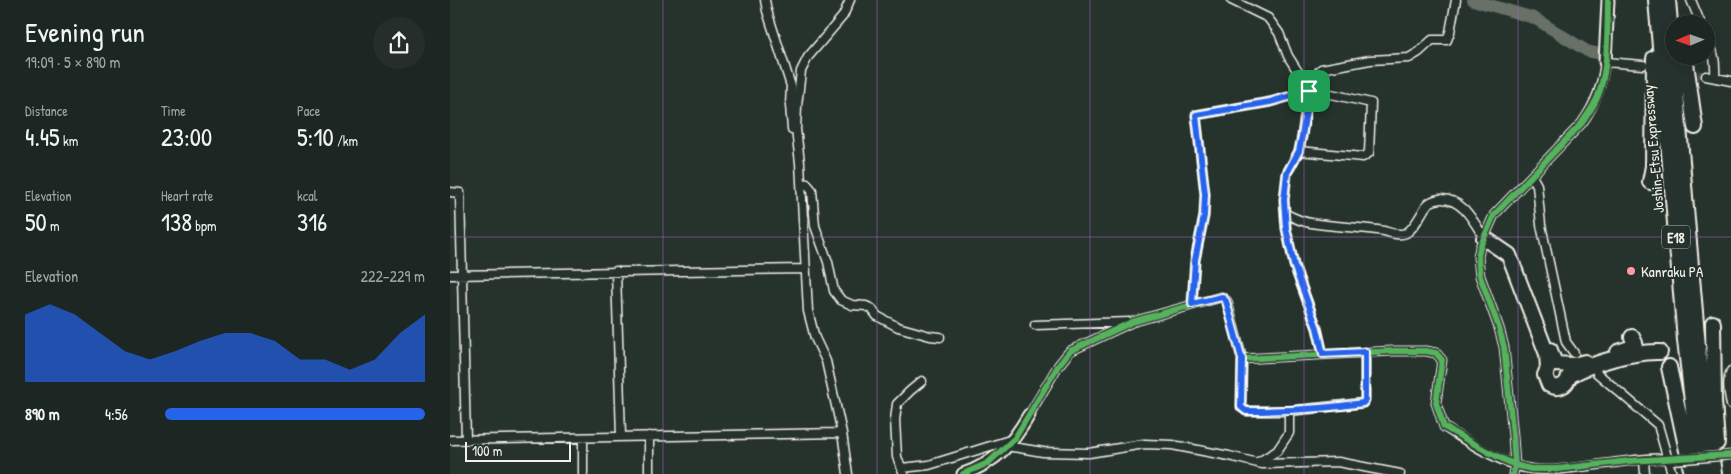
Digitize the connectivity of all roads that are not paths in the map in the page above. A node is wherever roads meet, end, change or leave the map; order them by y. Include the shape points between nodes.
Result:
1 (766, 0) edge
2 (850, 0) edge
3 (1231, 0) edge
4 (1608, 0) edge
5 (1652, 0) edge
6 (1656, 0) edge
7 (1668, 0) edge
8 (1676, 0) edge
9 (1691, 0) edge
10 (1454, 1) edge
11 (1678, 15) edge
12 (1697, 15) edge
13 (1715, 57) edge
14 (1605, 62) junction
15 (1643, 65) dead end
16 (1686, 65) edge
17 (1706, 76) tunnel mouth
18 (1715, 76) junction
19 (1731, 81) edge
20 (1309, 87) junction
21 (1695, 127) dead end
22 (1299, 151) junction
23 (796, 164) dead end
24 (1532, 176) junction
25 (1650, 182) dead end
26 (802, 183) junction
27 (450, 192) edge
28 (1286, 214) junction
29 (1484, 238) junction
30 (805, 269) junction
31 (616, 271) junction
32 (463, 274) junction
33 (450, 275) edge
34 (1192, 304) junction
35 (1132, 322) junction
36 (1713, 323) dead end
37 (1035, 325) dead end
38 (940, 337) dead end
39 (1632, 337) dead end
40 (1365, 352) junction
41 (1660, 352) dead end
42 (1574, 353) dead end
43 (1323, 354) junction
44 (1242, 359) junction
45 (1669, 366) dead end
46 (1731, 371) edge
47 (1597, 374) dead end
48 (922, 382) dead end
49 (1731, 405) edge
50 (1289, 411) junction
51 (1029, 415) joint
52 (842, 433) junction
53 (649, 436) junction
54 (621, 437) junction
55 (583, 438) junction
56 (450, 440) edge
57 (466, 440) junction
58 (1011, 442) junction
59 (1731, 455) edge
60 (1671, 459) junction
61 (1644, 460) junction
62 (1257, 463) junction
63 (1515, 465) junction
64 (903, 471) edge
65 (583, 474) edge
66 (649, 474) edge
67 (848, 474) edge
68 (963, 474) edge
69 (1400, 474) edge
70 (1513, 474) edge
71 (1645, 474) edge
72 (1672, 474) edge
73 (1692, 474) edge
74 (1703, 474) edge
75 (1714, 474) edge
76 (1720, 474) edge

1 - 23 street via 791,86
2 - 26 street via 843,16 808,57 801,71 796,129
3 - 20 street via 1268,18
4 - 14 street
5 - 25 highway via 1653,166
6 - 74 highway, Joshin-Etsu Expressway / E18 via 1686,348
7 - 75 highway, Joshin-Etsu Expressway / E18 via 1701,381
8 - 11 highway
9 - 12 street
10 - 20 street via 1447,40 1432,40 1408,58 1370,60 1321,69
13 - 18 street
14 - 15 street
14 - 24 street via 1603,80 1592,109
16 - 21 highway
17 - 18 street
18 - 19 street
20 - 22 street
20 - 22 street via 1371,103 1369,153 1364,158
20 - 34 street via 1270,102 1196,115 1205,194
22 - 28 street via 1287,173
24 - 29 street via 1494,215
24 - 42 street via 1537,185 1541,225 1566,342
26 - 30 street
26 - 38 street via 812,190 815,226 834,291 841,300 852,306 866,306 898,327
27 - 32 street via 460,193
28 - 29 street via 1311,223 1400,234 1408,232 1429,203 1447,199 1468,213
28 - 43 street via 1294,265
29 - 39 highway via 1502,242 1514,254 1555,364 1574,366 1627,350 1635,343
29 - 41 highway via 1509,255 1547,354 1545,375 1550,385 1563,386 1568,376 1596,365 1630,355
29 - 63 street via 1478,267 1504,348
30 - 31 street
30 - 52 street via 808,311 815,338 826,361
31 - 32 street
31 - 54 street
32 - 33 street
32 - 57 street
34 - 35 street
34 - 44 street via 1222,297 1226,301
35 - 37 street
35 - 51 street via 1070,351
36 - 76 highway via 1714,401
40 - 43 street
40 - 50 street via 1363,403
40 - 63 street via 1436,353 1442,360 1436,403 1444,427
43 - 44 street
44 - 50 street via 1241,407 1246,411
45 - 73 highway
46 - 49 street via 1728,386
47 - 60 street via 1658,425
48 - 64 street via 897,404 897,457
50 - 62 street via 1290,433 1277,451
51 - 58 street
52 - 53 street
52 - 67 street
53 - 54 street
53 - 66 street
54 - 55 street
55 - 57 street
55 - 65 street
56 - 57 street
58 - 62 street via 1043,452 1089,453 1144,444 1172,445
58 - 64 street
58 - 68 street via 988,463
59 - 60 street, bridge
60 - 61 street
60 - 72 street
61 - 63 street via 1558,469 1531,469
61 - 71 street
62 - 69 street via 1338,462
63 - 70 street

